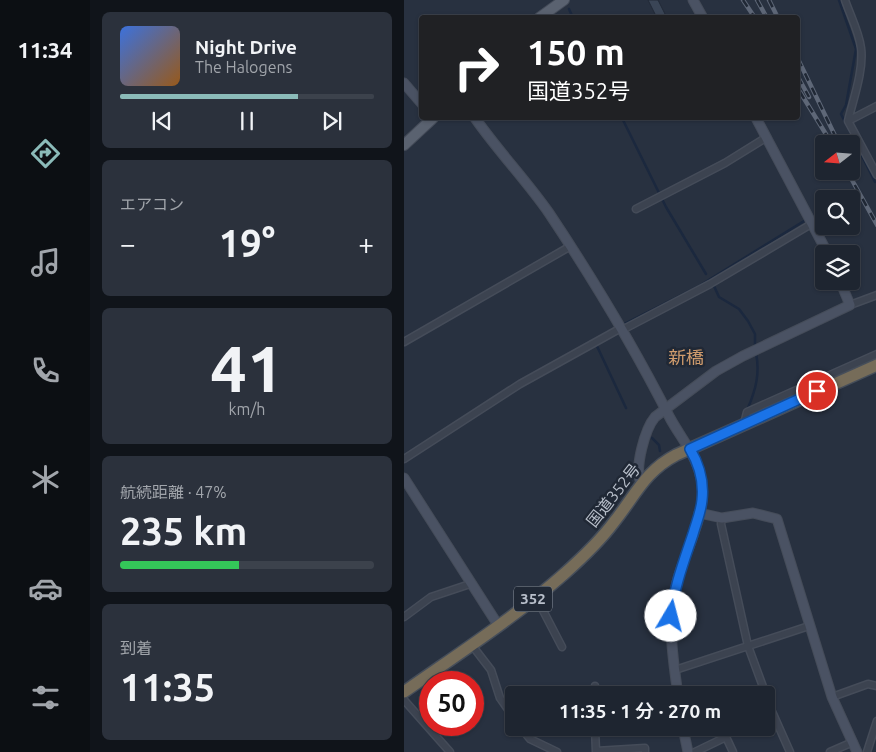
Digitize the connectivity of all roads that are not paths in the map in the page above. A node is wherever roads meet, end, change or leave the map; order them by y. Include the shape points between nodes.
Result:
1 (564, 0) edge
2 (693, 0) edge
3 (844, 0) edge
4 (543, 15) edge
5 (701, 15) edge
6 (404, 83) edge
7 (419, 100) edge
8 (876, 106) edge
9 (431, 120) edge
10 (476, 120) edge
11 (757, 120) edge
12 (848, 121) junction
13 (767, 137) junction
14 (404, 145) edge
15 (876, 175) edge
16 (636, 209) dead end
17 (813, 223) junction
18 (824, 245) edge
19 (570, 248) junction
20 (844, 290) edge
21 (876, 295) edge
22 (850, 305) junction
23 (621, 329) junction
24 (404, 342) edge
25 (876, 354) edge
26 (876, 365) edge
27 (666, 407) junction
28 (744, 424) junction
29 (690, 449) junction
30 (404, 458) edge
31 (404, 478) edge
32 (641, 484) junction
33 (699, 513) junction
34 (722, 518) junction
35 (470, 584) junction
36 (536, 597) junction
37 (404, 617) edge
38 (498, 625) junction
39 (810, 626) junction
40 (471, 644) junction
41 (748, 646) junction
42 (562, 647) dead end
43 (675, 670) junction
44 (677, 686) edge
45 (762, 686) edge
46 (876, 686) edge
47 (404, 692) edge
48 (832, 697) junction
49 (404, 700) edge
50 (505, 705) edge
51 (775, 717) edge
52 (876, 720) edge
53 (528, 736) edge
54 (596, 736) edge
55 (685, 736) edge
56 (853, 742) junction
57 (596, 751) edge
58 (450, 752) edge
59 (557, 752) edge
60 (645, 752) edge
61 (688, 752) edge
62 (695, 752) edge
63 (733, 752) edge
64 (790, 752) edge
65 (830, 752) edge
66 (857, 752) edge
67 (867, 752) edge

1 - 4 main road
2 - 5 street
3 - 12 street via 861,52
6 - 7 street
8 - 12 street
9 - 14 main road
10 - 19 street via 548,213
11 - 13 street
12 - 15 street
13 - 16 street
13 - 17 street
17 - 18 street
17 - 23 street via 710,284
19 - 23 street
19 - 24 street
20 - 22 street
21 - 22 street
22 - 27 street via 743,356
23 - 27 street
23 - 30 street via 520,384
25 - 28 street via 747,412
26 - 28 highway, 国道352号 / 352
27 - 29 street
27 - 32 street via 647,429 640,464
28 - 29 highway, 国道352号 / 352
29 - 32 highway, 国道352号 / 352 via 662,463
29 - 33 street via 702,482
31 - 35 street
32 - 36 highway, 国道352号 / 352 via 606,532
33 - 34 street
33 - 43 street via 673,598 671,628
34 - 39 street via 753,514 777,519
34 - 41 street via 720,524
35 - 37 street via 431,596
35 - 38 street
36 - 38 highway, 国道352号 / 352
36 - 42 street
38 - 40 highway, 国道352号 / 352
39 - 41 street
39 - 48 street
40 - 47 highway, 国道352号 / 352
40 - 50 street via 491,670
41 - 43 street
41 - 45 street
43 - 44 street
46 - 48 street via 868,684
48 - 56 street
49 - 58 street
51 - 64 street
52 - 67 street
53 - 59 street
54 - 57 street
55 - 61 street
56 - 65 street
56 - 66 street
57 - 60 street via 644,748
62 - 63 street via 726,737

